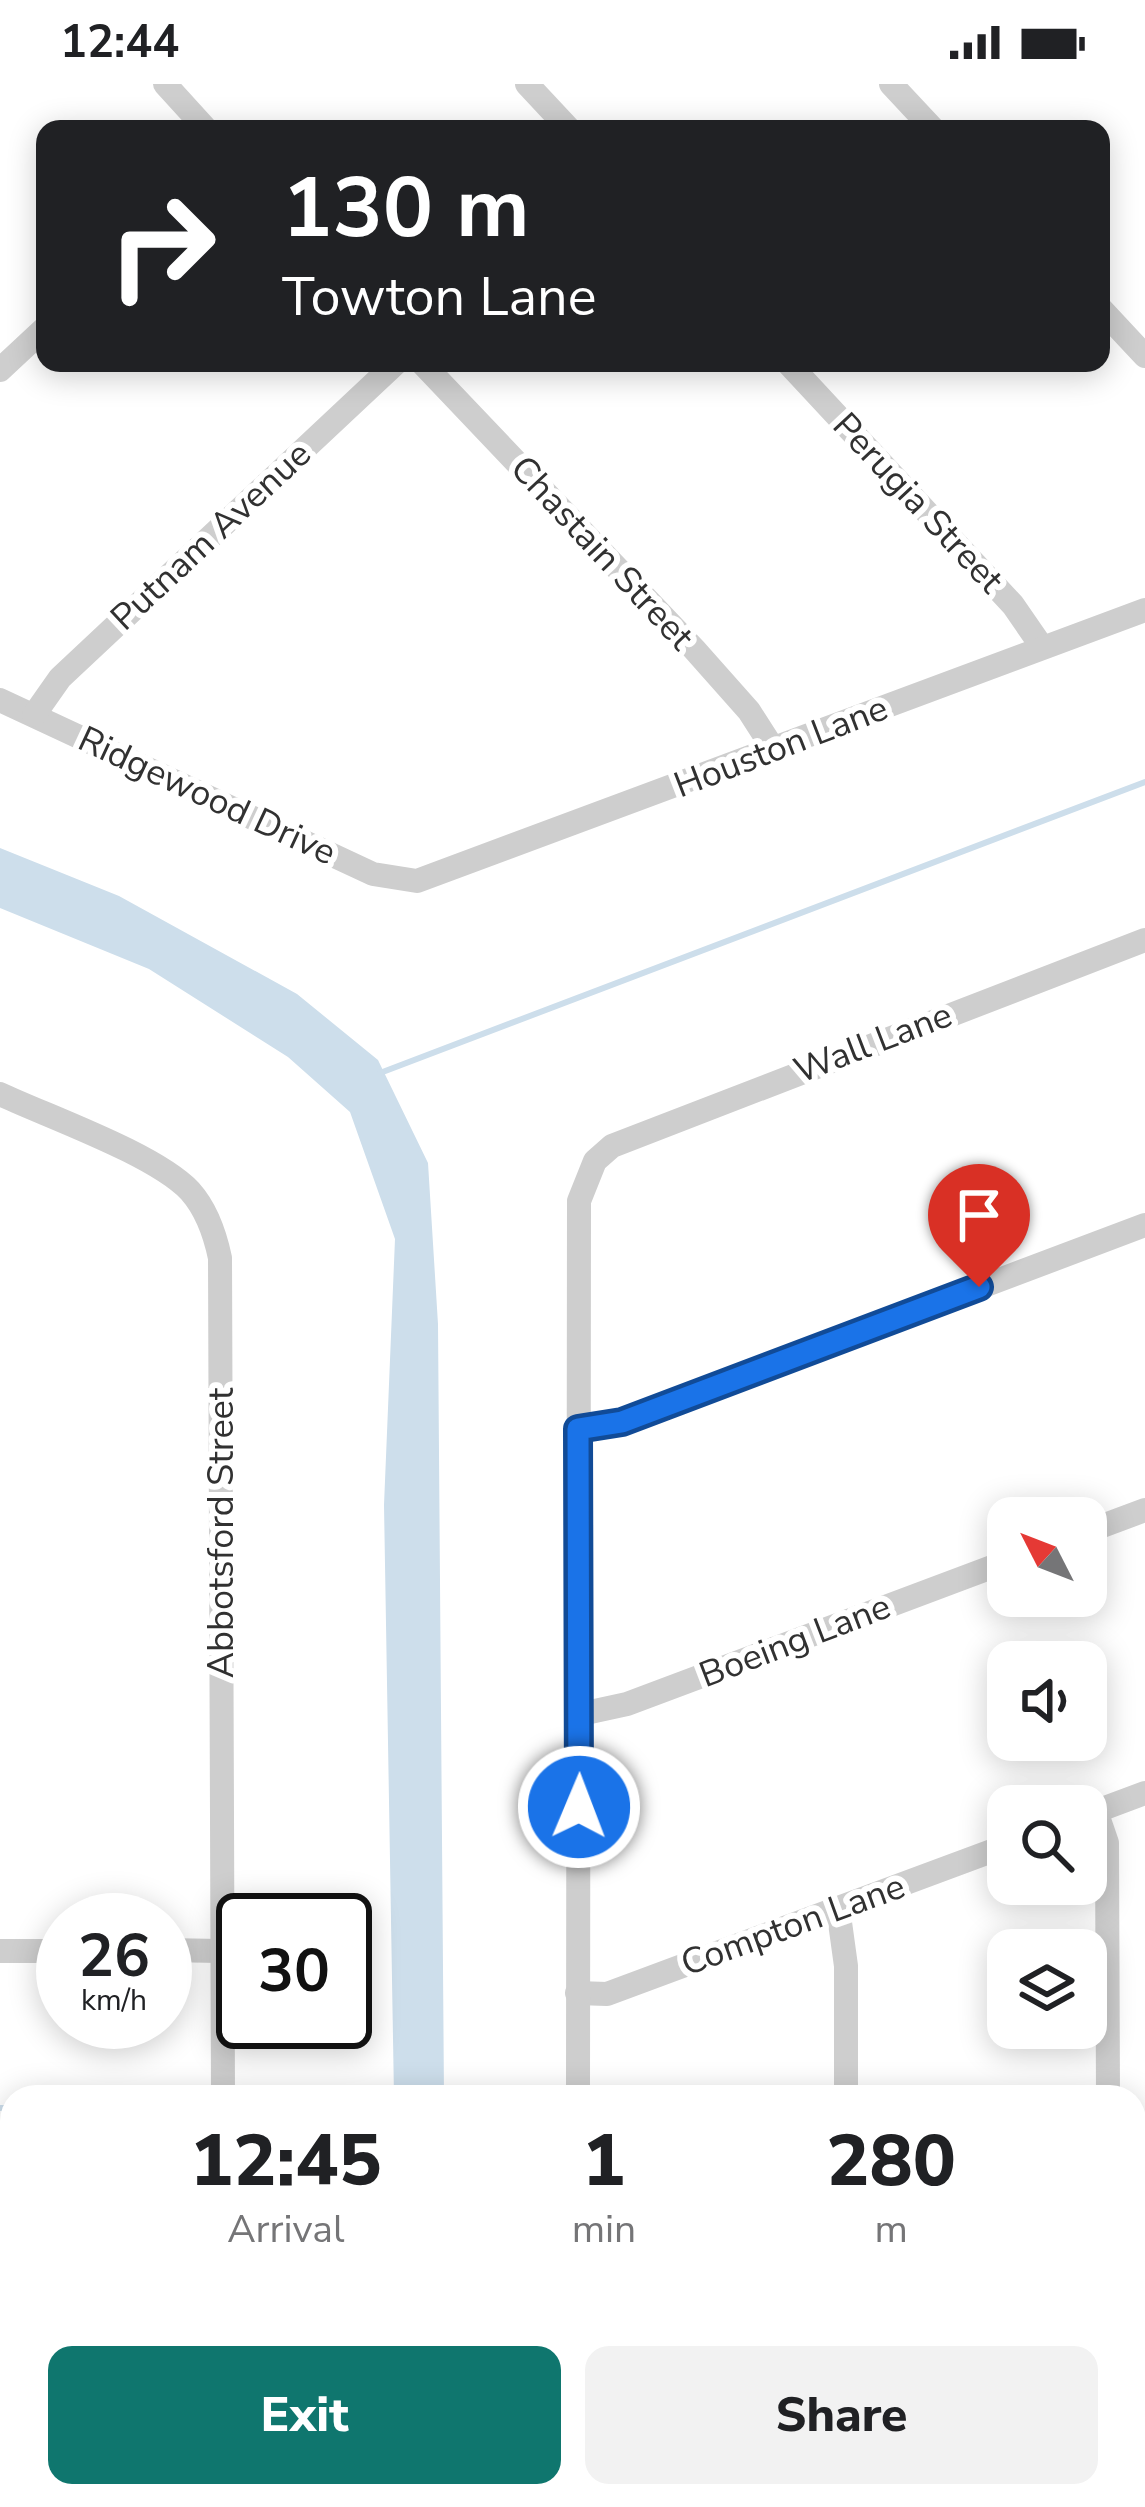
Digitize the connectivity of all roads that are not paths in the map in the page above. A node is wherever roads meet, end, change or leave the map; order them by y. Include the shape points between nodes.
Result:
1 (165, 84) edge
2 (527, 84) edge
3 (891, 84) edge
4 (198, 120) edge
5 (561, 120) edge
6 (925, 120) edge
7 (1110, 319) edge
8 (36, 336) edge
9 (1145, 356) edge
10 (0, 370) edge
11 (386, 372) edge
12 (431, 372) edge
13 (796, 372) edge
14 (1145, 610) edge
15 (1042, 647) junction
16 (0, 700) edge
17 (34, 715) junction
18 (773, 750) junction
19 (417, 881) joint
20 (1145, 940) edge
21 (0, 1094) edge
22 (1145, 1225) edge
23 (578, 1429) junction
24 (1145, 1510) edge
25 (1107, 1524) edge
26 (987, 1569) edge
27 (580, 1714) junction
28 (1145, 1793) edge
29 (1107, 1807) edge
30 (1107, 1843) edge
31 (987, 1852) edge
32 (220, 1893) edge
33 (838, 1908) junction
34 (0, 1951) edge
35 (36, 1951) edge
36 (577, 1993) junction
37 (223, 2049) edge
38 (224, 2085) edge
39 (578, 2085) edge
40 (846, 2085) edge
41 (1108, 2085) edge

1 - 4 street
2 - 5 street
3 - 6 street
7 - 9 street
8 - 10 street
11 - 17 street, Putnam Avenue via 60,678
12 - 18 street, Chastain Street via 694,649
13 - 15 street, Perugia Street via 1013,605
14 - 15 street, Houston Lane
15 - 18 street, Houston Lane
16 - 17 street, Ridgewood Drive
17 - 19 street, Ridgewood Drive via 373,874
18 - 19 street, Houston Lane
20 - 23 street, Wall Lane via 604,1152 579,1202
21 - 32 street, Abbotsford Street via 187,1187 215,1236
22 - 23 street via 622,1422
23 - 27 street
24 - 25 street
26 - 27 street, Boeing Lane via 627,1704
27 - 36 street
28 - 29 street
30 - 41 street
31 - 33 street, Compton Lane
33 - 36 street, Compton Lane via 607,1994
33 - 40 street
34 - 35 street
36 - 39 street
37 - 38 street, Abbotsford Street

